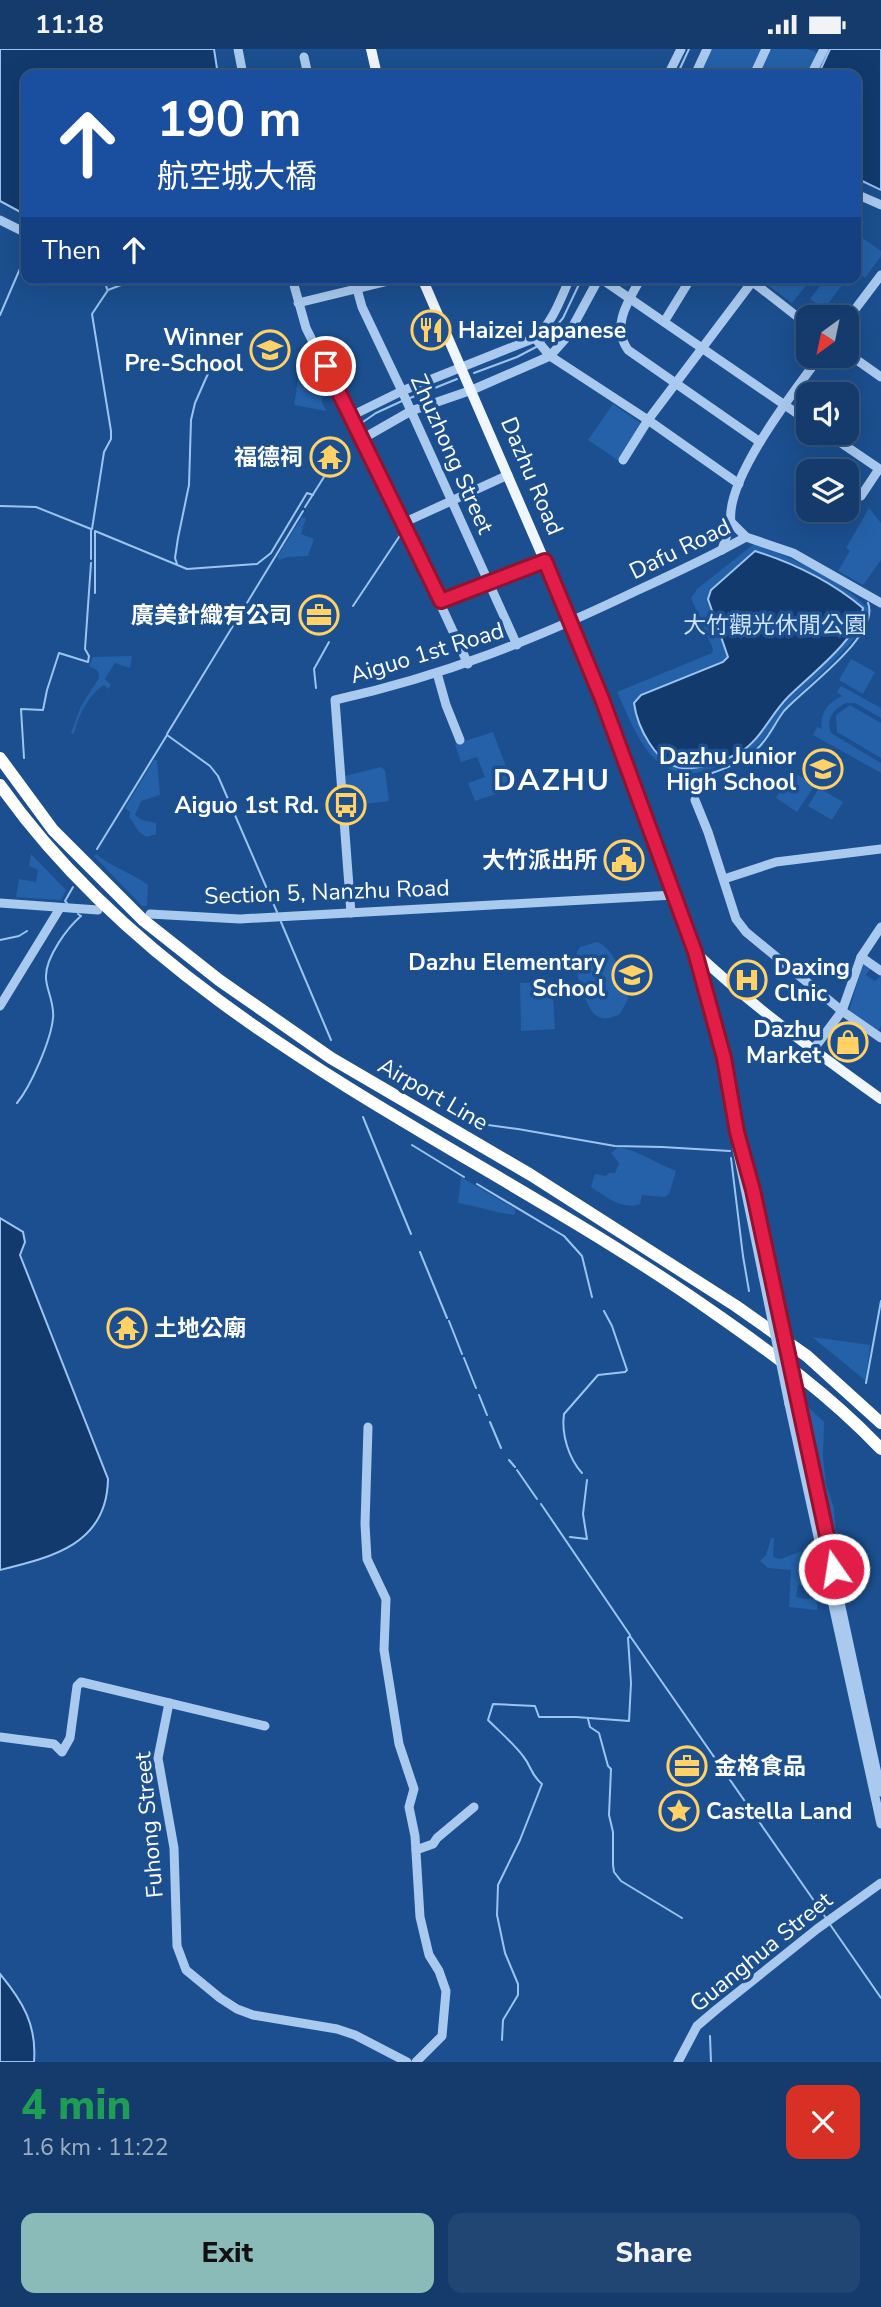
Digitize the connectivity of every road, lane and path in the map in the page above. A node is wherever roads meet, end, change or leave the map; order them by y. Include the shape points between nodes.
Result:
1 (238, 49) edge
2 (371, 49) edge
3 (681, 49) edge
4 (707, 49) edge
5 (766, 49) edge
6 (824, 49) edge
7 (304, 57) dead end
8 (242, 70) edge
9 (307, 70) edge
10 (376, 70) edge
11 (670, 70) edge
12 (697, 70) edge
13 (756, 70) edge
14 (814, 70) edge
15 (861, 196) edge
16 (881, 205) edge
17 (0, 220) edge
18 (21, 230) edge
19 (881, 275) edge
20 (293, 284) edge
21 (352, 284) edge
22 (355, 284) edge
23 (425, 284) edge
24 (567, 284) edge
25 (596, 284) edge
26 (608, 284) edge
27 (638, 284) edge
28 (687, 284) edge
29 (748, 284) edge
30 (757, 284) edge
31 (629, 299) junction
32 (298, 303) junction
33 (858, 305) edge
34 (796, 315) edge
35 (664, 322) junction
36 (535, 338) junction
37 (703, 348) junction
38 (550, 356) junction
39 (859, 361) edge
40 (461, 367) junction
41 (811, 368) edge
42 (881, 377) edge
43 (676, 383) junction
44 (472, 390) junction
45 (402, 391) junction
46 (784, 404) junction
47 (411, 411) junction
48 (796, 412) edge
49 (351, 416) junction
50 (648, 420) junction
51 (362, 439) junction
52 (760, 442) junction
53 (844, 445) edge
54 (623, 460) dead end
55 (880, 469) edge
56 (508, 475) junction
57 (739, 484) junction
58 (861, 496) dead end
59 (451, 501) junction
60 (731, 522) junction
61 (403, 523) junction
62 (746, 537) junction
63 (722, 551) junction
64 (545, 561) junction
65 (489, 582) junction
66 (441, 601) junction
67 (881, 603) edge
68 (571, 622) junction
69 (517, 645) junction
70 (468, 664) junction
71 (437, 673) junction
72 (460, 740) dead end
73 (0, 758) edge
74 (0, 785) edge
75 (695, 800) dead end
76 (881, 849) edge
77 (724, 880) junction
78 (674, 894) junction
79 (0, 903) edge
80 (60, 908) junction
81 (98, 910) dead end
82 (150, 913) dead end
83 (351, 913) junction
84 (881, 927) edge
85 (695, 952) junction
86 (861, 957) junction
87 (881, 971) edge
88 (0, 1006) edge
89 (842, 1011) junction
90 (881, 1038) edge
91 (813, 1050) junction
92 (881, 1099) edge
93 (793, 1404) junction
94 (881, 1423) edge
95 (368, 1427) dead end
96 (881, 1449) edge
97 (169, 1703) junction
98 (265, 1726) dead end
99 (0, 1737) edge
100 (881, 1792) edge
101 (474, 1807) dead end
102 (881, 1824) edge
103 (416, 1850) junction
104 (881, 1883) edge
105 (407, 2062) edge
106 (416, 2062) edge
107 (678, 2062) edge

1 - 8 street
2 - 10 main road
3 - 11 street
4 - 12 street
5 - 13 street
6 - 14 street
7 - 9 street
15 - 16 street
17 - 18 street
19 - 33 street
20 - 32 street
21 - 32 street
22 - 45 street, Zhuzhong Street
23 - 40 main road, Dazhu Road
24 - 36 street via 546,328
25 - 38 street
26 - 31 street
27 - 31 street
28 - 35 street
29 - 37 street
30 - 34 street
31 - 35 street
31 - 43 street via 620,322 621,341
32 - 49 street
35 - 37 street
36 - 38 street
36 - 40 street
37 - 43 street
37 - 46 street
38 - 44 street
38 - 50 street
39 - 42 street
40 - 44 main road, Dazhu Road
40 - 45 street
41 - 46 street
43 - 50 street
43 - 52 street
44 - 47 street
44 - 56 main road, Dazhu Road
45 - 47 street, Zhuzhong Street
45 - 49 street
46 - 48 street
46 - 52 street
47 - 51 street
47 - 59 street, Zhuzhong Street
49 - 51 street
50 - 54 street
50 - 57 street
51 - 61 street
52 - 57 street
53 - 55 street
55 - 58 street
56 - 59 street
56 - 64 main road, Dazhu Road
57 - 60 street
59 - 61 street
59 - 65 street, Zhuzhong Street
60 - 62 street
60 - 63 street
61 - 66 street
62 - 63 street, Dafu Road
62 - 67 street, Dafu Road via 793,553
63 - 68 street, Dafu Road
64 - 65 street
64 - 68 main road, Dazhu Road
65 - 66 street
65 - 69 street, Zhuzhong Street
66 - 70 street
68 - 69 street, Aiguo 1st Road
68 - 78 main road, Dazhu Road
69 - 70 street, Aiguo 1st Road
70 - 71 street, Aiguo 1st Road
71 - 72 street
71 - 83 street, Aiguo 1st Road via 335,700
73 - 94 highway, Airport Line via 54,830 142,921 219,980 331,1058 531,1175 704,1285 807,1356
74 - 96 highway, Airport Line via 77,877 212,994 314,1064 675,1285 767,1350
75 - 77 street
76 - 77 street via 776,862
77 - 89 street via 736,919 746,932
78 - 83 street, Section 5, Nanzhu Road
78 - 85 main road, Dazhu Road
79 - 80 street
80 - 81 street
80 - 88 street
82 - 83 street, Section 5, Nanzhu Road via 240,919
84 - 86 street
85 - 91 main road
85 - 93 street, Dazhu Road, bridge via 724,1058
86 - 87 street
86 - 89 street
89 - 90 street
89 - 91 street
91 - 92 main road
93 - 100 street
93 - 102 street
95 - 103 street via 367,1559 386,1599 384,1650 399,1744 414,1789 409,1807
97 - 98 street
97 - 99 street via 81,1682 70,1738 62,1752 54,1744
97 - 105 street, Fuhong Street via 158,1758 174,1848 177,1946 186,1971 237,2009 337,2029
101 - 103 street via 433,1844
103 - 106 street via 420,1917 429,1955 446,1991 442,2036
104 - 107 street, Guanghua Street via 717,2008 697,2026

